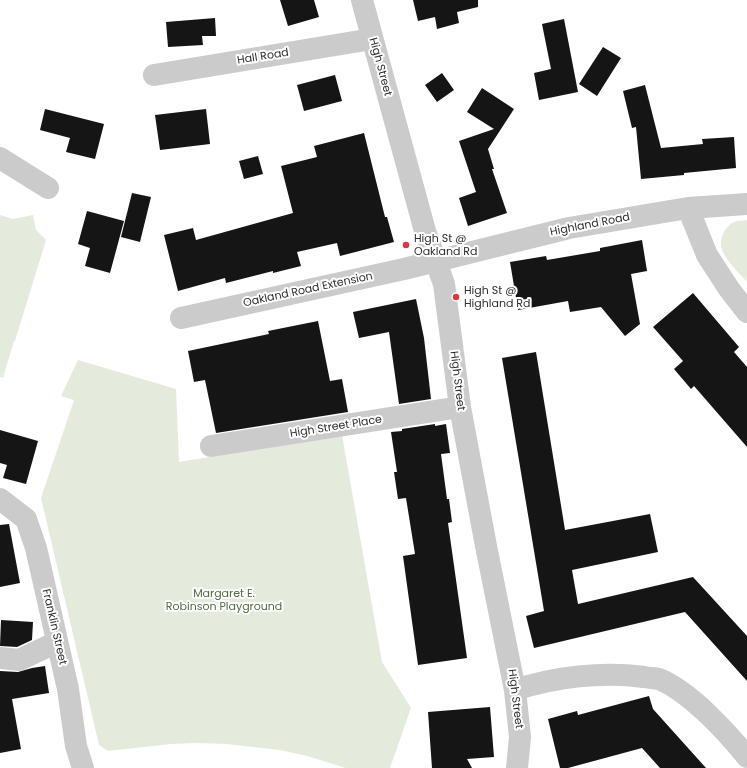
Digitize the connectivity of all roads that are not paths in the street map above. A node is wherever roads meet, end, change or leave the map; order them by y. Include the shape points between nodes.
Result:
1 (362, 0) edge
2 (372, 39) junction
3 (154, 75) dead end
4 (0, 158) edge
5 (48, 188) dead end
6 (747, 204) edge
7 (688, 208) junction
8 (436, 261) junction
9 (747, 312) edge
10 (181, 318) dead end
11 (460, 407) junction
12 (211, 446) dead end
13 (0, 499) edge
14 (57, 642) junction
15 (0, 658) edge
16 (515, 690) junction
17 (747, 757) edge
18 (83, 768) edge
19 (517, 768) edge

1 - 2 street, High Street
2 - 3 street, Hall Road
2 - 8 street, High Street via 425,231
4 - 5 street
6 - 7 street, Highland Road
7 - 8 street, Highland Road via 569,228
7 - 9 street via 707,255
8 - 10 street, Oakland Road Extension
8 - 11 street, High Street via 444,284
11 - 12 street, High Street Place
11 - 16 street, High Street
13 - 14 street, Franklin Street via 26,519 36,548
14 - 15 street via 19,660
14 - 18 street, Franklin Street via 68,689 76,746
16 - 17 street via 533,684 609,674 658,679 679,690 704,711
16 - 19 street, High Street via 520,737

